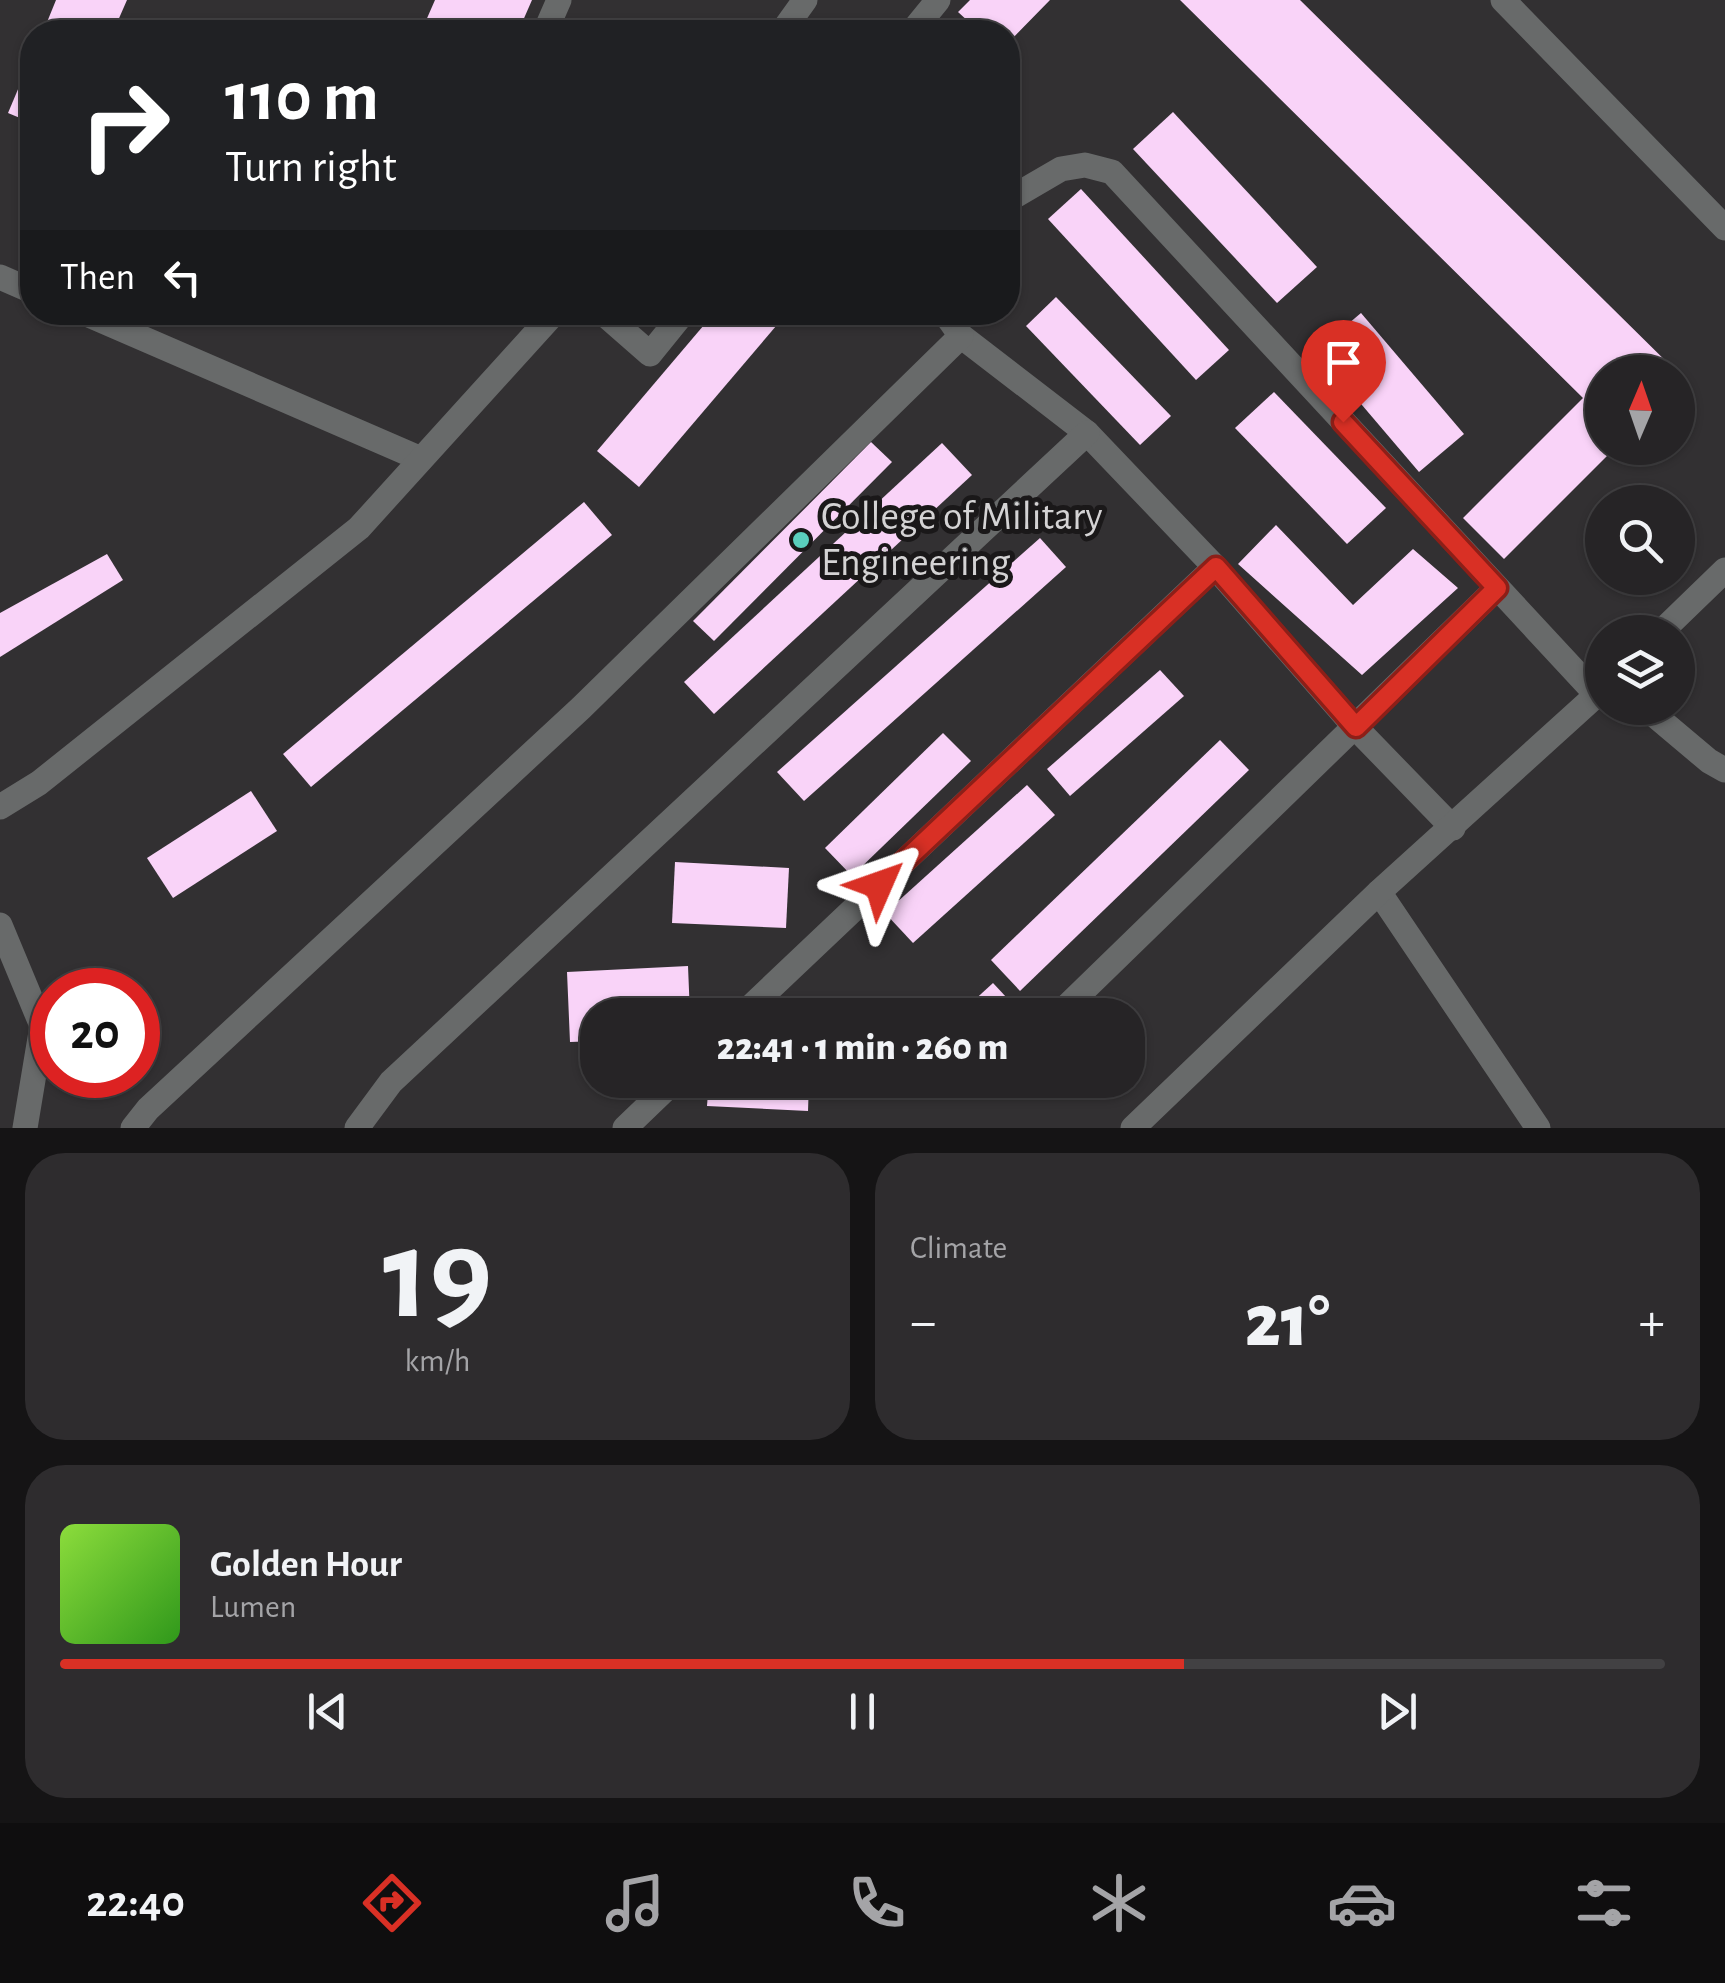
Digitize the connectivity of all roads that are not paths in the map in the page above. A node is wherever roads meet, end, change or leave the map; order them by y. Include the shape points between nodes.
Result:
1 (938, 0) edge
2 (1503, 0) edge
3 (922, 20) edge
4 (1020, 193) edge
5 (1725, 228) edge
6 (112, 325) edge
7 (543, 325) edge
8 (617, 325) edge
9 (673, 325) edge
10 (953, 325) edge
11 (961, 336) junction
12 (1088, 433) junction
13 (421, 460) junction
14 (1216, 567) junction
15 (1725, 570) edge
16 (1497, 588) junction
17 (1679, 615) edge
18 (1585, 677) edge
19 (1585, 706) edge
20 (1666, 725) edge
21 (1356, 727) junction
22 (1725, 770) edge
23 (0, 807) edge
24 (1453, 828) junction
25 (1380, 892) junction
26 (0, 924) edge
27 (760, 998) edge
28 (1076, 998) edge
29 (656, 1098) edge
30 (25, 1128) edge
31 (134, 1128) edge
32 (357, 1128) edge
33 (625, 1128) edge
34 (1134, 1128) edge
35 (1538, 1128) edge

1 - 3 lane
2 - 5 lane
4 - 16 lane via 1061,169 1085,165 1112,172
6 - 13 lane
7 - 13 lane
8 - 9 lane via 650,354
10 - 11 lane
11 - 12 lane
11 - 31 lane via 581,708
12 - 14 lane
12 - 32 lane via 391,1082
13 - 23 lane via 358,528 39,783
14 - 21 lane
14 - 27 lane
15 - 17 lane
16 - 18 lane
16 - 21 lane
19 - 24 lane
20 - 22 lane
21 - 24 lane
21 - 28 lane
24 - 25 lane
25 - 34 lane
25 - 35 lane
26 - 30 lane via 42,1026
29 - 33 lane

